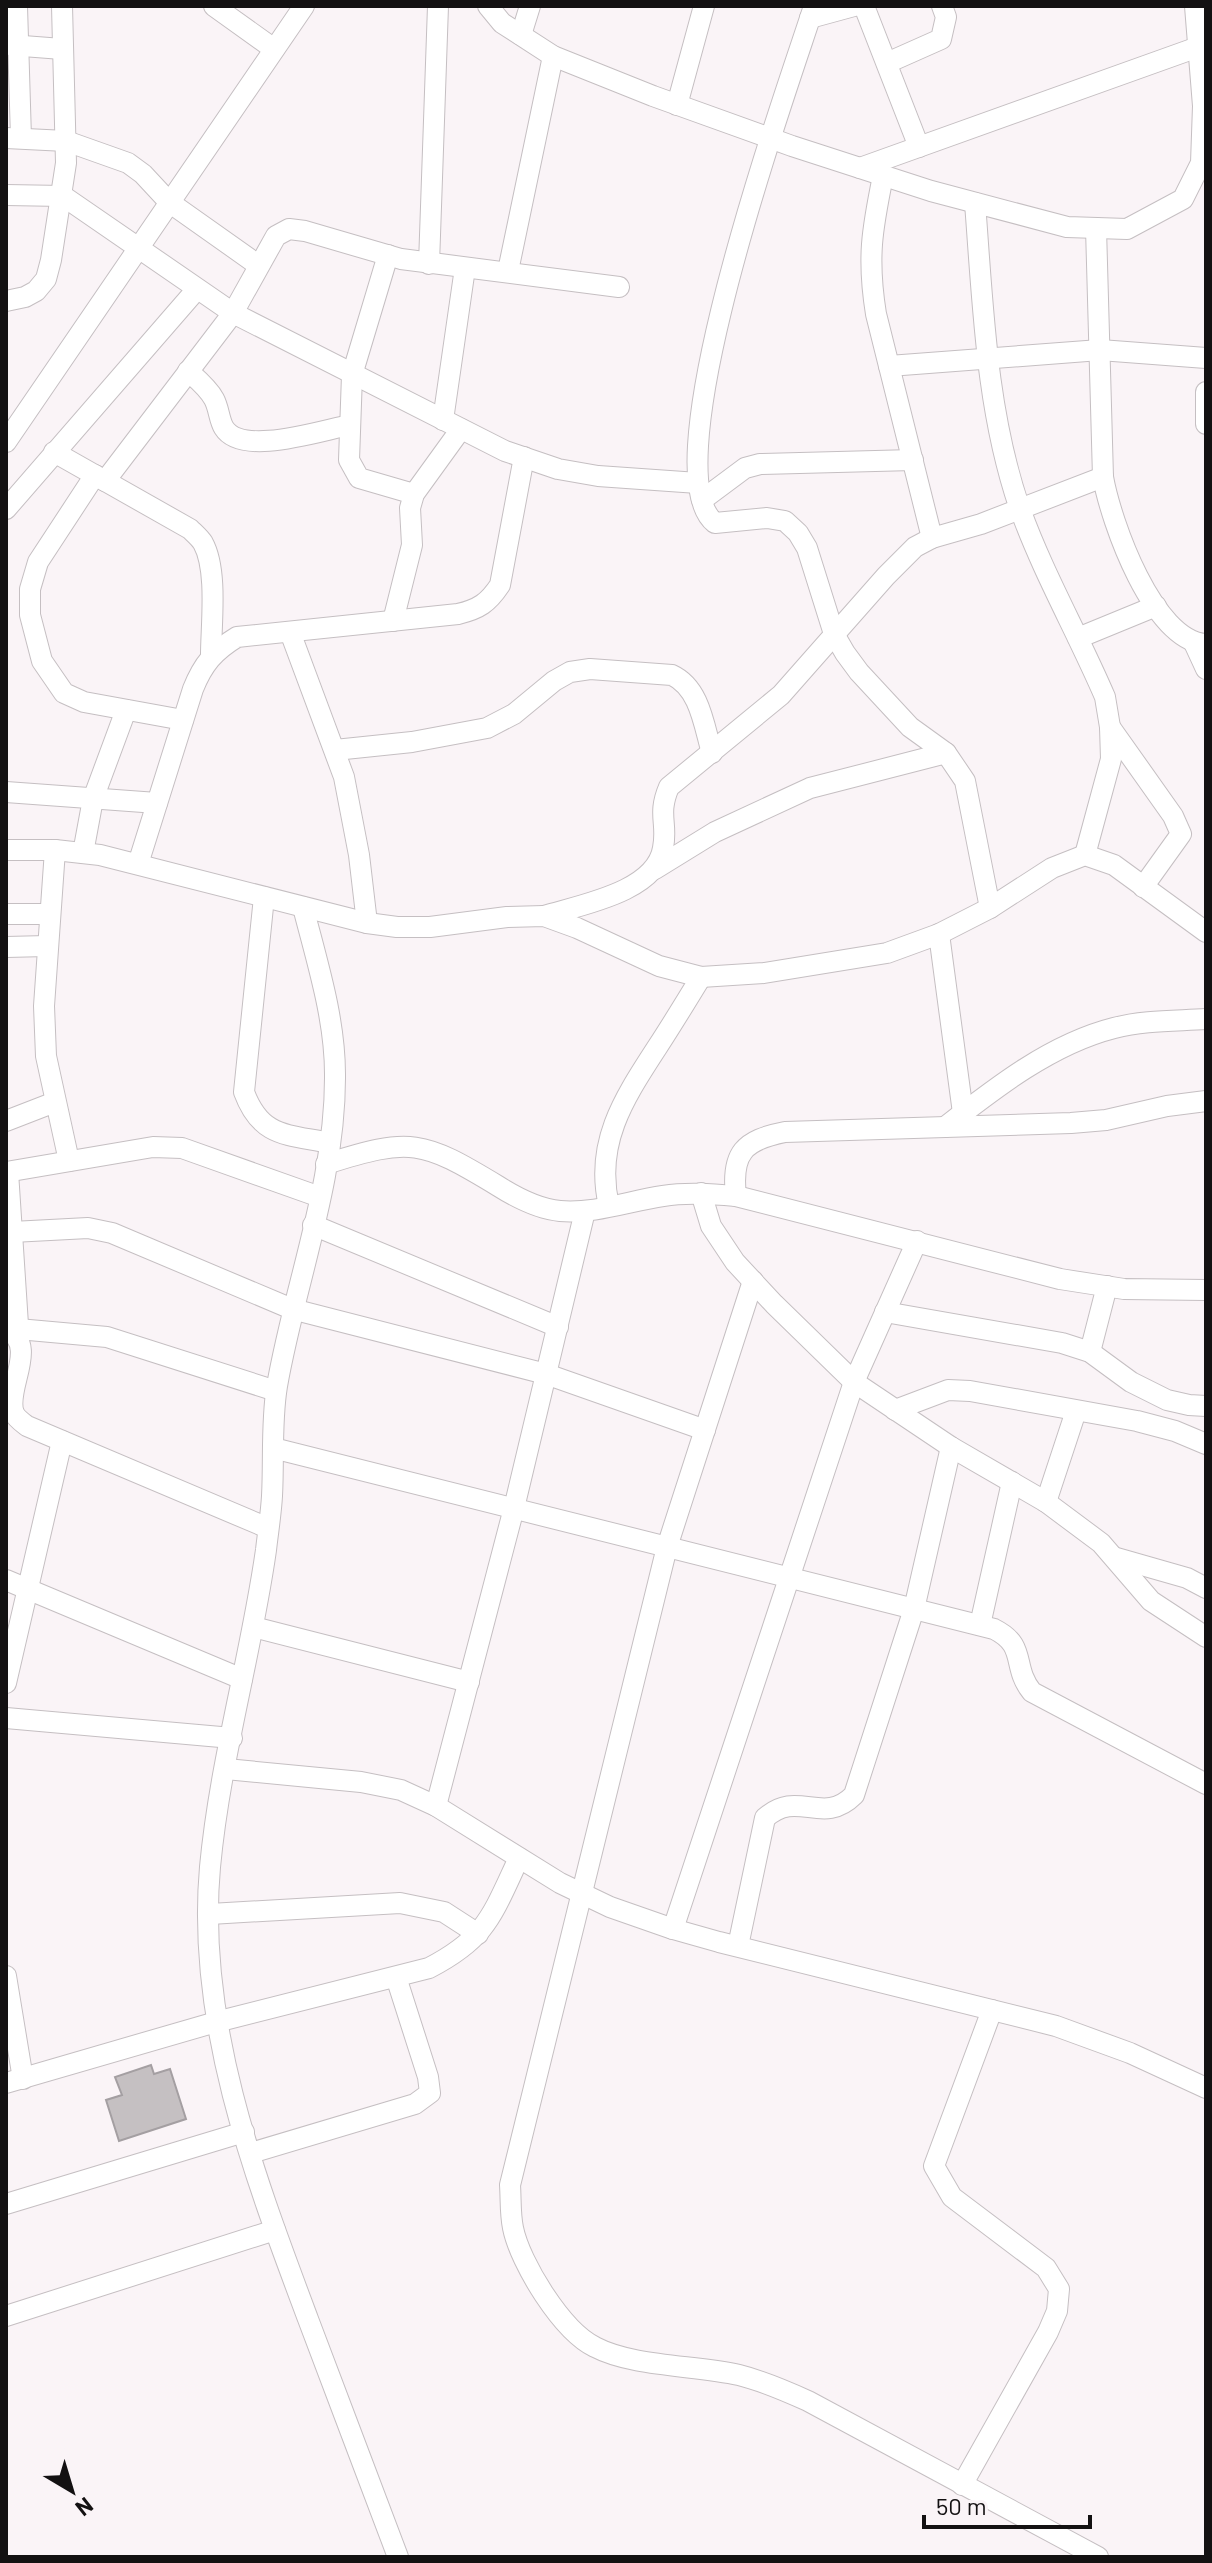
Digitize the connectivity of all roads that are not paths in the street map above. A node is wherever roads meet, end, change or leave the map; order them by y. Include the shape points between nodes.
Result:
1 (17, 6) edge
2 (62, 6) edge
3 (214, 6) edge
4 (304, 6) edge
5 (438, 6) edge
6 (488, 6) edge
7 (530, 6) edge
8 (704, 6) edge
9 (854, 6) edge
10 (864, 6) edge
11 (942, 6) edge
12 (1195, 6) edge
13 (812, 12) edge
14 (521, 35) junction
15 (13, 46) edge
16 (1198, 47) junction
17 (62, 49) junction
18 (274, 49) junction
19 (553, 56) junction
20 (887, 63) junction
21 (1203, 75) edge
22 (677, 105) junction
23 (14, 138) edge
24 (770, 138) junction
25 (66, 141) junction
26 (919, 147) junction
27 (1201, 163) junction
28 (860, 168) junction
29 (883, 176) junction
30 (1206, 186) edge
31 (6, 195) edge
32 (63, 196) junction
33 (169, 202) junction
34 (975, 203) junction
35 (1096, 228) junction
36 (137, 248) junction
37 (388, 255) junction
38 (429, 264) junction
39 (258, 265) junction
40 (465, 268) junction
41 (508, 271) junction
42 (619, 287) dead end
43 (197, 289) junction
44 (6, 301) edge
45 (233, 313) junction
46 (1100, 350) junction
47 (987, 357) junction
48 (1206, 358) edge
49 (889, 366) junction
50 (188, 371) junction
51 (352, 375) junction
52 (1206, 392) edge
53 (28, 409) junction
54 (6, 414) edge
55 (452, 424) junction
56 (1206, 424) edge
57 (350, 425) junction
58 (6, 442) edge
59 (54, 452) junction
60 (524, 457) junction
61 (913, 460) junction
62 (1103, 477) junction
63 (100, 478) junction
64 (700, 492) junction
65 (414, 494) junction
66 (1020, 508) junction
67 (6, 509) edge
68 (932, 538) junction
69 (1156, 606) junction
70 (393, 621) junction
71 (290, 632) junction
72 (834, 634) junction
73 (1078, 638) junction
74 (1200, 644) edge
75 (211, 655) junction
76 (1206, 669) edge
77 (126, 710) junction
78 (183, 720) junction
79 (910, 727) junction
80 (1110, 727) junction
81 (335, 750) junction
82 (712, 753) junction
83 (946, 753) junction
84 (912, 762) junction
85 (6, 792) edge
86 (93, 799) junction
87 (157, 803) junction
88 (6, 850) edge
89 (55, 850) junction
90 (83, 853) junction
91 (1085, 855) junction
92 (138, 864) junction
93 (655, 870) junction
94 (1143, 887) junction
95 (264, 897) junction
96 (303, 907) junction
97 (990, 908) junction
98 (6, 914) edge
99 (49, 914) junction
100 (544, 916) junction
101 (367, 923) junction
102 (1206, 932) edge
103 (939, 934) junction
104 (47, 946) junction
105 (6, 947) edge
106 (701, 977) junction
107 (1206, 1019) edge
108 (1206, 1101) edge
109 (55, 1102) junction
110 (963, 1113) junction
111 (6, 1121) edge
112 (945, 1127) junction
113 (330, 1143) junction
114 (69, 1161) junction
115 (326, 1164) junction
116 (7, 1172) edge
117 (701, 1193) junction
118 (736, 1196) junction
119 (320, 1197) junction
120 (609, 1206) junction
121 (585, 1211) junction
122 (313, 1225) junction
123 (12, 1232) junction
124 (917, 1241) junction
125 (753, 1281) junction
126 (1107, 1286) junction
127 (1206, 1290) edge
128 (292, 1309) junction
129 (885, 1312) junction
130 (558, 1327) junction
131 (14, 1333) edge
132 (1090, 1352) junction
133 (546, 1374) junction
134 (854, 1382) junction
135 (276, 1391) junction
136 (1206, 1406) edge
137 (895, 1410) junction
138 (1076, 1411) junction
139 (705, 1430) junction
140 (62, 1441) junction
141 (1206, 1444) edge
142 (951, 1447) junction
143 (273, 1448) junction
144 (1012, 1482) junction
145 (1046, 1502) junction
146 (514, 1508) junction
147 (268, 1528) junction
148 (667, 1547) junction
149 (1117, 1558) junction
150 (789, 1578) junction
151 (6, 1580) edge
152 (1205, 1585) edge
153 (28, 1589) junction
154 (914, 1609) junction
155 (980, 1625) junction
156 (253, 1627) junction
157 (1206, 1637) edge
158 (242, 1679) junction
159 (469, 1682) junction
160 (6, 1683) edge
161 (6, 1718) edge
162 (232, 1738) junction
163 (226, 1769) junction
164 (1206, 1784) edge
165 (436, 1806) junction
166 (519, 1858) junction
167 (582, 1894) junction
168 (210, 1914) junction
169 (673, 1929) junction
170 (478, 1934) junction
171 (738, 1946) junction
172 (6, 1976) edge
173 (396, 1977) junction
174 (992, 2010) junction
175 (216, 2022) junction
176 (14, 2081) edge
177 (1206, 2088) edge
178 (244, 2132) junction
179 (251, 2153) junction
180 (6, 2204) edge
181 (275, 2230) junction
182 (6, 2316) edge
183 (962, 2485) junction
184 (398, 2557) edge
185 (1098, 2557) edge

1 - 15 street
2 - 17 street
3 - 18 street
4 - 18 street
5 - 38 street
6 - 14 street
7 - 14 street
8 - 22 street
9 - 13 street
10 - 20 street
11 - 20 street via 946,17 941,39
12 - 16 street
13 - 24 street
14 - 19 street
15 - 17 street
15 - 23 street
16 - 21 street
16 - 26 street
17 - 25 street
18 - 33 street
19 - 22 street
19 - 41 street
20 - 26 street
21 - 27 street
22 - 24 street
23 - 25 street
24 - 28 street
24 - 64 street via 713,344 704,391
25 - 32 street
25 - 33 street via 128,163
26 - 28 street
27 - 30 street
27 - 35 street via 1183,199 1127,229
28 - 29 street
29 - 34 street
29 - 49 street via 869,255
31 - 32 street
32 - 36 street
32 - 44 street via 46,279 36,291
33 - 36 street
33 - 39 street
34 - 35 street via 1067,227
34 - 47 street
35 - 46 street
36 - 43 street
36 - 53 street
37 - 38 street
37 - 39 street via 289,229 276,236
37 - 51 street
38 - 40 street
39 - 45 street
40 - 41 street
40 - 55 street
41 - 42 street
43 - 45 street
43 - 59 street
45 - 50 street
45 - 51 street
46 - 47 street
46 - 48 street
46 - 62 street
47 - 49 street
47 - 66 street
49 - 61 street
50 - 57 street via 215,400 223,427 246,442
50 - 63 street
51 - 55 street
51 - 57 street
52 - 56 street
53 - 54 street
53 - 58 street
55 - 60 street
55 - 65 street
57 - 65 street via 349,460 359,478
59 - 63 street
59 - 67 street
60 - 64 street via 558,469
60 - 70 street via 500,585 490,600 477,610
61 - 64 street via 760,464
61 - 68 street
62 - 66 street
62 - 69 street via 1120,543
63 - 75 street via 190,529 202,543 211,578
63 - 77 street via 38,562 30,615 42,661 64,693
64 - 72 street via 706,516 715,523 767,518 785,521 798,533
65 - 70 street via 412,545
66 - 68 street
66 - 73 street
68 - 72 street via 902,558
69 - 73 street
69 - 74 street via 1177,633
70 - 71 street
71 - 75 street via 237,637
71 - 81 street
72 - 79 street via 859,672
72 - 82 street via 781,695
73 - 80 street via 1105,697
74 - 76 street
75 - 78 street
77 - 78 street
77 - 86 street
78 - 87 street
79 - 83 street
79 - 84 street
80 - 91 street via 1111,759
80 - 94 street via 1181,834
81 - 82 street via 487,728 570,672 590,669 683,680 697,703
81 - 101 street via 357,842
82 - 93 street via 669,787 662,804 662,857
83 - 84 street
83 - 97 street via 965,781
84 - 93 street via 810,788 715,832
85 - 86 street
86 - 87 street
86 - 90 street
87 - 92 street
88 - 89 street
89 - 90 street
89 - 99 street
90 - 92 street
91 - 94 street via 1114,865
91 - 97 street via 1052,868
92 - 95 street
93 - 100 street via 629,888
94 - 102 street
95 - 96 street
95 - 113 street via 244,1092 261,1123 280,1133
96 - 101 street
96 - 113 street via 333,1042
97 - 103 street
98 - 99 street
99 - 104 street
100 - 101 street via 430,927
100 - 106 street via 659,966
103 - 106 street via 887,953 829,964
103 - 110 street
104 - 105 street
104 - 109 street via 46,1056
106 - 120 street via 613,1125 604,1184
107 - 110 street via 1141,1023 1095,1034 1014,1075
108 - 112 street via 1083,1122
109 - 111 street
109 - 114 street
110 - 112 street
112 - 118 street via 762,1136 743,1148 736,1160
113 - 115 street
114 - 116 street
114 - 119 street via 153,1147 182,1148
115 - 119 street
115 - 121 street via 372,1150 425,1148 532,1204
116 - 123 street
117 - 118 street
117 - 120 street
117 - 125 street via 711,1226
118 - 124 street
119 - 122 street
120 - 121 street
121 - 130 street
122 - 128 street
122 - 130 street
123 - 128 street via 88,1228 112,1233
123 - 131 street
124 - 126 street via 1060,1279
124 - 129 street
125 - 134 street
125 - 139 street
126 - 127 street
126 - 132 street
128 - 133 street
128 - 135 street
129 - 132 street
129 - 134 street
130 - 133 street
131 - 135 street via 107,1337
131 - 140 street via 21,1355 14,1414 27,1426
132 - 136 street via 1167,1400
133 - 139 street
133 - 146 street
134 - 137 street
134 - 150 street
135 - 143 street
137 - 138 street via 948,1390
137 - 142 street
138 - 141 street via 1137,1421
138 - 145 street
139 - 148 street
140 - 147 street
140 - 153 street
142 - 144 street
142 - 154 street
143 - 146 street
143 - 147 street
144 - 145 street
144 - 155 street
145 - 149 street
146 - 148 street
146 - 159 street
147 - 156 street
148 - 150 street
148 - 167 street
149 - 152 street
149 - 157 street via 1151,1601
150 - 154 street
150 - 169 street
151 - 153 street
153 - 158 street
153 - 160 street
154 - 155 street
154 - 171 street via 854,1795 832,1809 790,1804 765,1818
155 - 164 street via 1010,1637 1021,1678 1032,1692
156 - 158 street
156 - 159 street
158 - 162 street
159 - 165 street
161 - 162 street
162 - 163 street
163 - 165 street via 361,1782 401,1790
163 - 168 street via 210,1868
165 - 166 street
166 - 167 street
166 - 170 street
167 - 169 street
167 - 183 street via 510,2185 513,2229 549,2302 568,2327 594,2347 739,2375 779,2388
168 - 170 street via 400,1903 444,1912
168 - 175 street
169 - 171 street
170 - 173 street via 459,1953
171 - 174 street
172 - 176 street
173 - 175 street
173 - 179 street via 430,2093 415,2104
174 - 177 street via 1089,2038
174 - 183 street via 934,2166 952,2197 1046,2268 1059,2289 1048,2332
175 - 176 street
175 - 178 street
178 - 179 street
178 - 180 street
179 - 181 street
181 - 182 street
181 - 184 street
183 - 185 street

